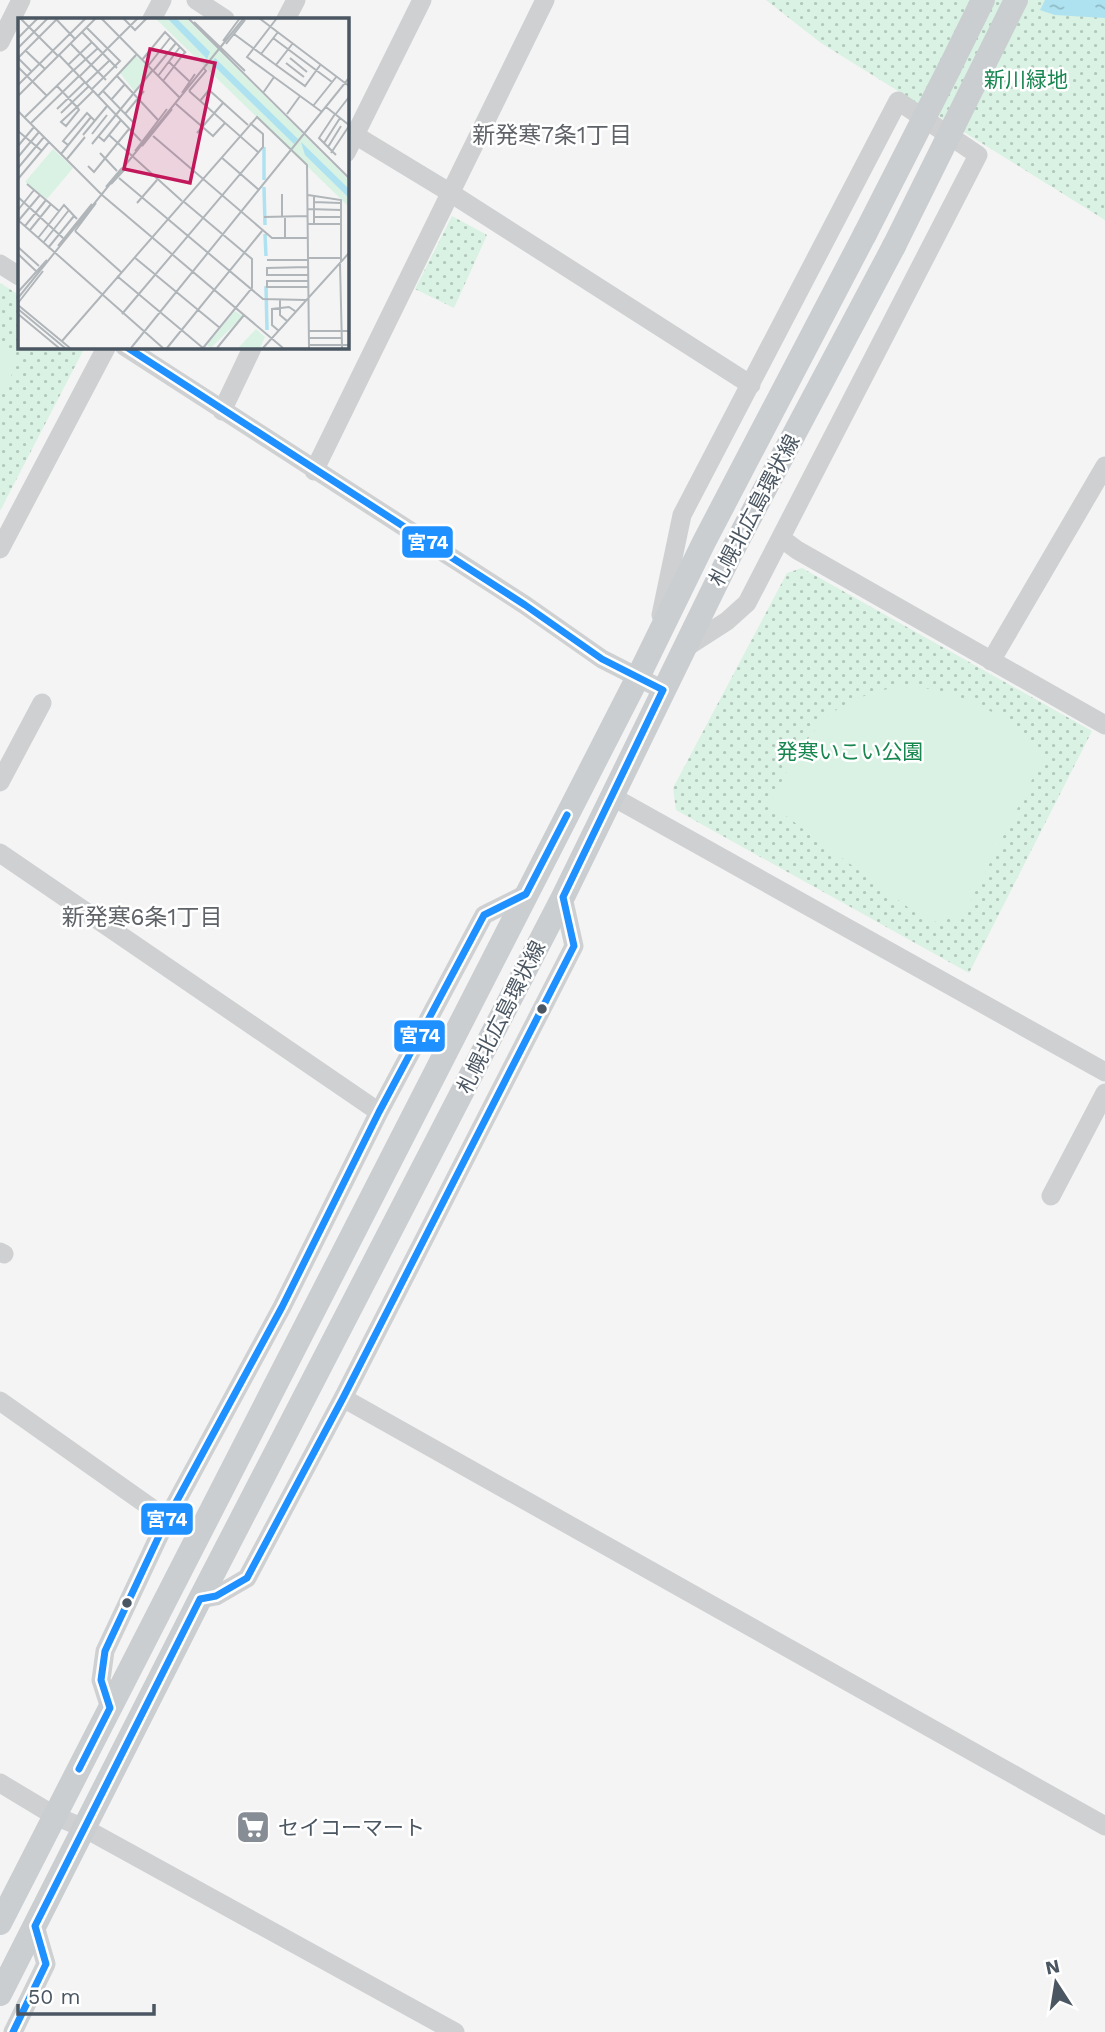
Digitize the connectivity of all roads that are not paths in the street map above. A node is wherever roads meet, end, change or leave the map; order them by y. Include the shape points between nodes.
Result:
1 (21, 0) edge
2 (162, 0) edge
3 (196, 0) edge
4 (296, 0) edge
5 (422, 0) edge
6 (545, 0) edge
7 (983, 0) edge
8 (1016, 0) edge
9 (153, 18) edge
10 (223, 18) edge
11 (287, 18) edge
12 (0, 42) edge
13 (351, 144) edge
14 (449, 192) junction
15 (0, 264) edge
16 (18, 275) edge
17 (106, 348) edge
18 (127, 348) edge
19 (252, 348) edge
20 (751, 385) junction
21 (222, 411) junction
22 (1105, 466) edge
23 (314, 471) junction
24 (781, 538) junction
25 (0, 549) edge
26 (656, 640) junction
27 (682, 650) junction
28 (991, 661) junction
29 (639, 676) junction
30 (663, 690) junction
31 (42, 703) dead end
32 (1105, 725) edge
33 (0, 782) edge
34 (612, 797) junction
35 (0, 853) edge
36 (526, 894) junction
37 (563, 897) junction
38 (1105, 1072) edge
39 (1105, 1093) edge
40 (379, 1112) junction
41 (1051, 1196) dead end
42 (343, 1398) junction
43 (0, 1401) edge
44 (167, 1519) junction
45 (200, 1599) junction
46 (110, 1708) junction
47 (0, 1783) edge
48 (55, 1816) junction
49 (1105, 1826) edge
50 (84, 1828) junction
51 (0, 1923) edge
52 (34, 1926) junction
53 (0, 1994) edge
54 (13, 2032) edge
55 (455, 2032) edge

1 - 12 street
2 - 9 street
3 - 10 street
4 - 11 street
5 - 13 street
6 - 14 street
7 - 26 main road, 札幌北広島環状線, bridge
8 - 27 main road, 札幌北広島環状線, bridge via 894,246
13 - 14 street
14 - 20 street
14 - 23 street
15 - 16 street
17 - 25 street
18 - 21 street
19 - 21 street
20 - 24 street via 898,101 978,155
20 - 26 street via 682,515
21 - 23 street
22 - 28 street
23 - 29 street via 602,659
24 - 27 street via 747,603
24 - 28 street
26 - 29 main road, 札幌北広島環状線
27 - 30 main road, 札幌北広島環状線
28 - 32 street
29 - 30 street
29 - 36 main road, 札幌北広島環状線
30 - 34 main road, 札幌北広島環状線
31 - 33 street
34 - 37 main road, 札幌北広島環状線
34 - 38 street
35 - 40 street
36 - 40 street via 484,915
36 - 46 main road, 札幌北広島環状線
37 - 42 street via 574,946
37 - 45 main road, 札幌北広島環状線
39 - 41 street
40 - 44 street via 282,1307
42 - 45 street via 247,1578 216,1596
42 - 49 street
43 - 44 street
44 - 46 street via 105,1651 101,1680
45 - 50 main road, 札幌北広島環状線
46 - 48 main road, 札幌北広島環状線
47 - 48 street
48 - 50 street
48 - 51 main road, 札幌北広島環状線
50 - 52 main road, 札幌北広島環状線
50 - 55 street
52 - 53 main road, 札幌北広島環状線
52 - 54 street via 46,1964

